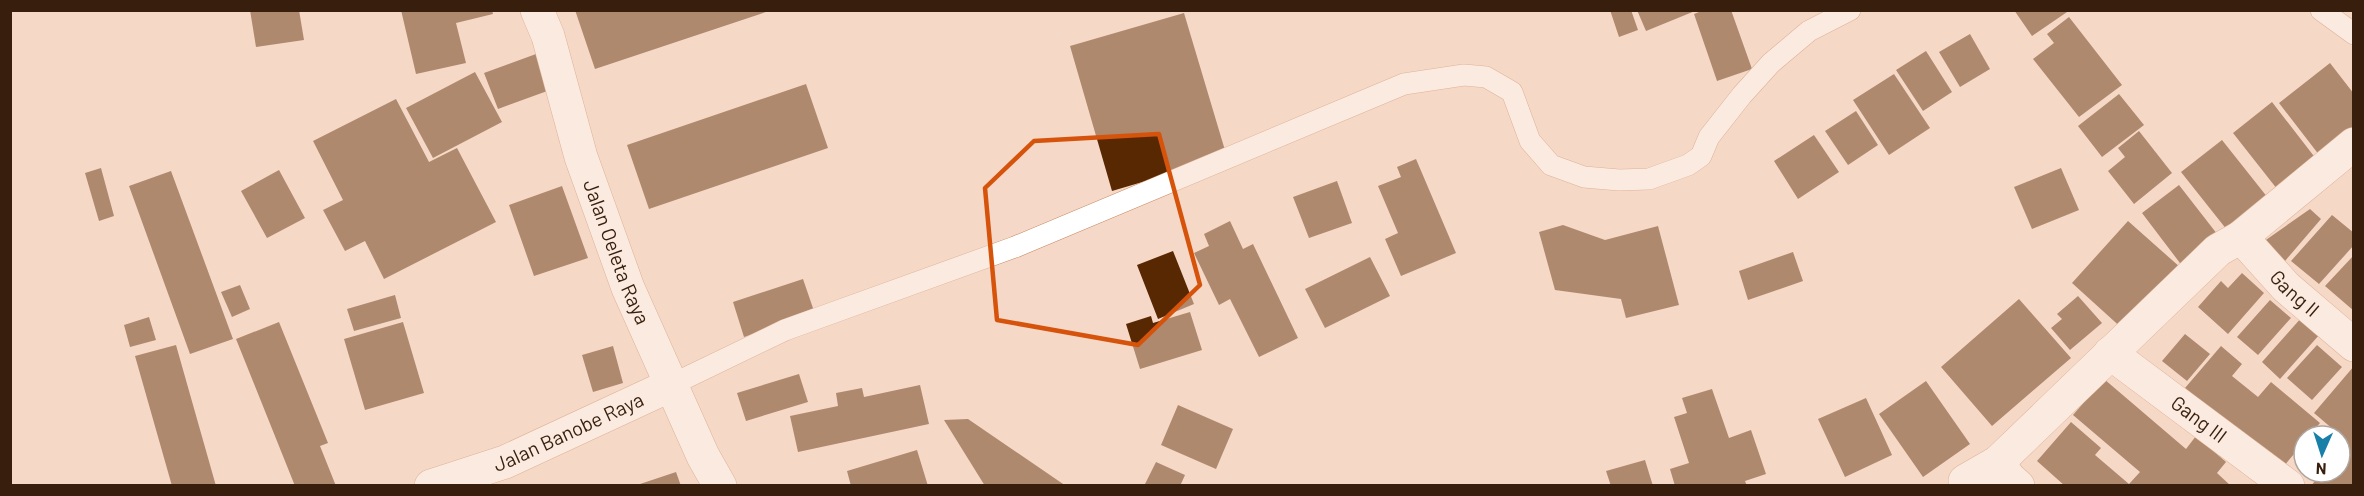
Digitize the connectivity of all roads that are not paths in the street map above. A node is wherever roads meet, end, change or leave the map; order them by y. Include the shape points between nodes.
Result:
1 (537, 10) edge
2 (1850, 10) edge
3 (2321, 10) edge
4 (2354, 34) edge
5 (2354, 144) edge
6 (2241, 237) junction
7 (2354, 345) edge
8 (2110, 353) junction
9 (672, 385) junction
10 (2008, 474) edge
11 (1965, 481) dead end
12 (431, 486) edge
13 (720, 486) edge
14 (2288, 486) edge

1 - 9 street, Jalan Oeleta Raya via 548,36 581,157 620,267
2 - 9 lane via 1809,31 1770,63 1709,137 1701,156 1663,176 1629,180 1584,177 1551,165 1530,141 1512,92 1486,77 1464,75 1404,84 1015,247 785,330
3 - 4 lane
5 - 6 street
6 - 7 street, Gang II via 2286,287
6 - 8 street via 2218,250
8 - 10 street
8 - 14 street, Gang III
9 - 12 street, Jalan Banobe Raya via 505,462
9 - 13 street, Jalan Oeleta Raya
10 - 11 street

